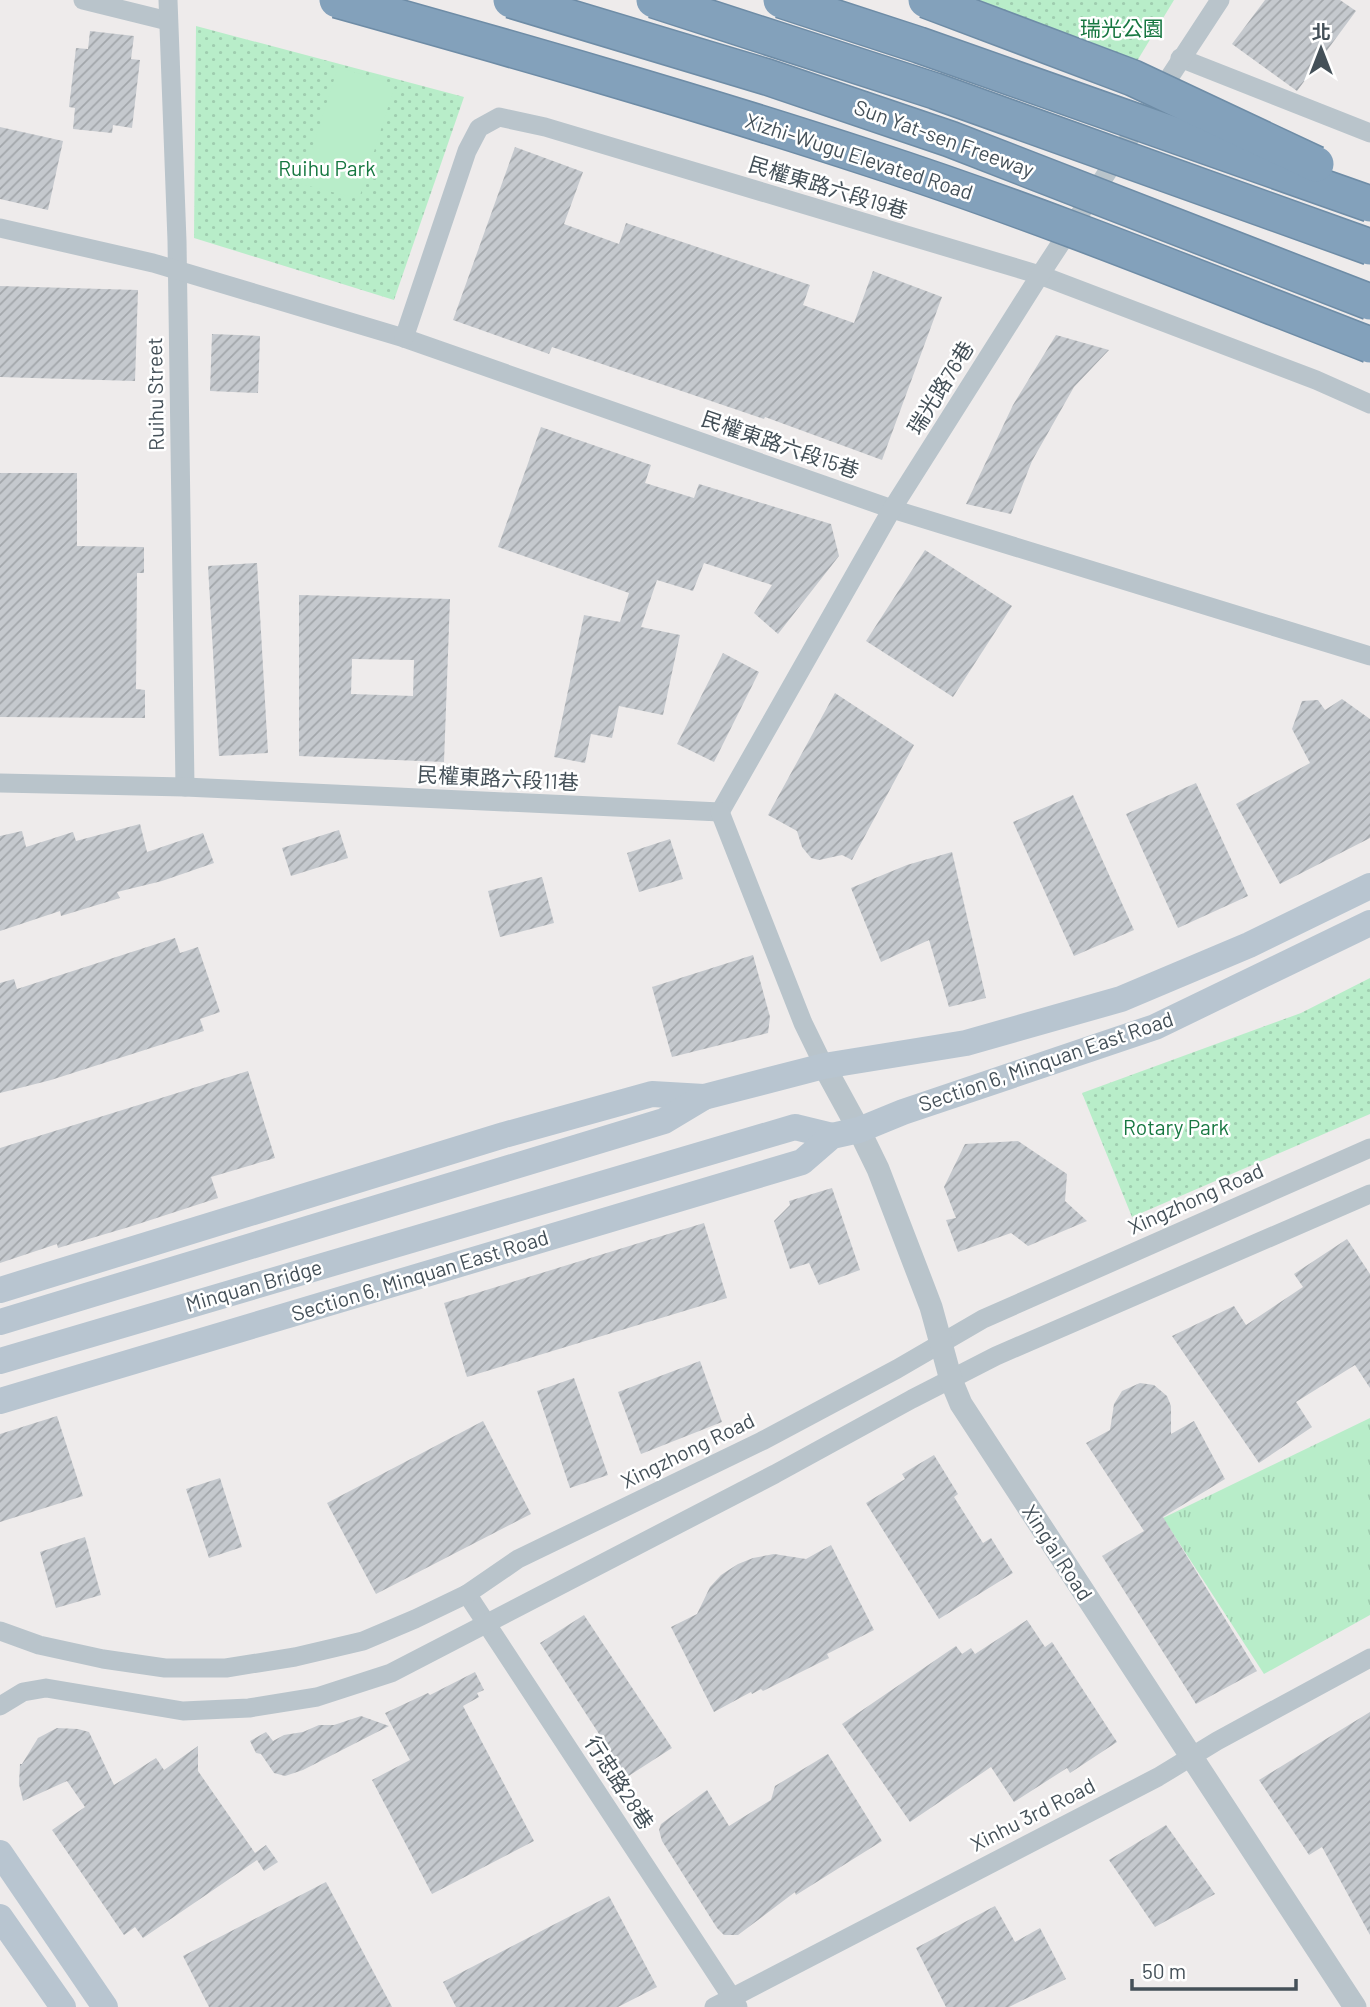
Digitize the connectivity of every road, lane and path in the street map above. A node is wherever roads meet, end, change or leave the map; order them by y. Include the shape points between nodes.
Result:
1 (83, 0) edge
2 (168, 0) edge
3 (337, 0) edge
4 (511, 0) edge
5 (654, 0) edge
6 (781, 0) edge
7 (926, 0) edge
8 (1220, 0) edge
9 (168, 21) junction
10 (1180, 58) junction
11 (1370, 133) edge
12 (1370, 190) edge
13 (1370, 204) edge
14 (0, 228) edge
15 (1370, 247) edge
16 (177, 271) junction
17 (1040, 275) junction
18 (1370, 302) edge
19 (404, 338) junction
20 (1370, 345) edge
21 (1370, 404) edge
22 (892, 509) junction
23 (1370, 656) edge
24 (0, 783) edge
25 (185, 788) junction
26 (720, 812) junction
27 (1370, 886) edge
28 (1370, 923) edge
29 (824, 1066) junction
30 (704, 1097) junction
31 (859, 1130) junction
32 (832, 1136) junction
33 (1370, 1147) edge
34 (496, 1174) joint
35 (1369, 1197) edge
36 (508, 1210) joint
37 (0, 1290) edge
38 (0, 1322) edge
39 (940, 1344) junction
40 (0, 1361) edge
41 (951, 1380) junction
42 (0, 1401) edge
43 (467, 1594) junction
44 (488, 1624) junction
45 (0, 1631) edge
46 (1370, 1658) edge
47 (0, 1706) edge
48 (1190, 1756) junction
49 (0, 1853) edge
50 (0, 1917) edge
51 (735, 2002) edge
52 (63, 2007) edge
53 (105, 2007) edge
54 (714, 2007) edge
55 (1355, 2007) edge

1 - 9 street
2 - 9 street, Ruihu Street
3 - 20 highway, Xizhi-Wugu Elevated Road, bridge via 615,78 874,160 1130,251
4 - 18 highway, Sun Yat-sen Freeway, bridge via 767,77 950,139
5 - 15 highway, Sun Yat-sen Freeway, bridge via 935,91
6 - 13 highway, bridge
7 - 12 highway, bridge via 1133,78
8 - 10 street, 瑞光路76巷
9 - 16 street, Ruihu Street
10 - 11 street
10 - 17 street, 瑞光路76巷
14 - 16 street, 民權東路六段15巷
16 - 19 street, 民權東路六段15巷
16 - 25 street, Ruihu Street
17 - 19 street, 民權東路六段19巷 via 499,117 479,128 467,151
17 - 21 street, 民權東路六段19巷
17 - 22 street, 瑞光路76巷
19 - 22 street, 民權東路六段15巷
22 - 23 street, 民權東路六段15巷
22 - 26 street, 瑞光路76巷
24 - 25 street, 民權東路六段11巷
25 - 26 street, 民權東路六段11巷
26 - 29 street
27 - 29 main road, Section 6, Minquan East Road via 1249,945 1121,999 966,1043
28 - 31 main road, Section 6, Minquan East Road via 1155,1027
29 - 30 main road, Section 6, Minquan East Road
29 - 31 street, Xing'ai Road
30 - 34 main road, Section 6, Minquan East Road via 664,1121
30 - 37 main road, Section 6, Minquan East Road via 652,1094
31 - 32 main road, Section 6, Minquan East Road
31 - 39 street, Xing'ai Road via 931,1307
32 - 36 main road, Section 6, Minquan East Road via 795,1127
32 - 42 main road, Section 6, Minquan East Road via 802,1161
33 - 39 street, Xingzhong Road via 983,1319
34 - 38 main road, Minquan Bridge
35 - 41 street via 996,1356
36 - 40 main road, Minquan Bridge
39 - 41 street, Xing'ai Road
39 - 43 street, Xingzhong Road via 762,1441 518,1559
41 - 44 street
41 - 48 street, Xing'ai Road via 968,1416
43 - 44 street, 行忠路28巷
43 - 45 street, Xingzhong Road via 363,1641 226,1668 165,1668 103,1659
44 - 47 street via 391,1673 317,1697 183,1711 46,1688 23,1692
44 - 51 street, 行忠路28巷
46 - 48 street, Xinhu 3rd Road
48 - 51 street, Xinhu 3rd Road
48 - 55 street, Xing'ai Road
49 - 53 main road
50 - 52 main road
51 - 54 street, Xinhu 3rd Road

